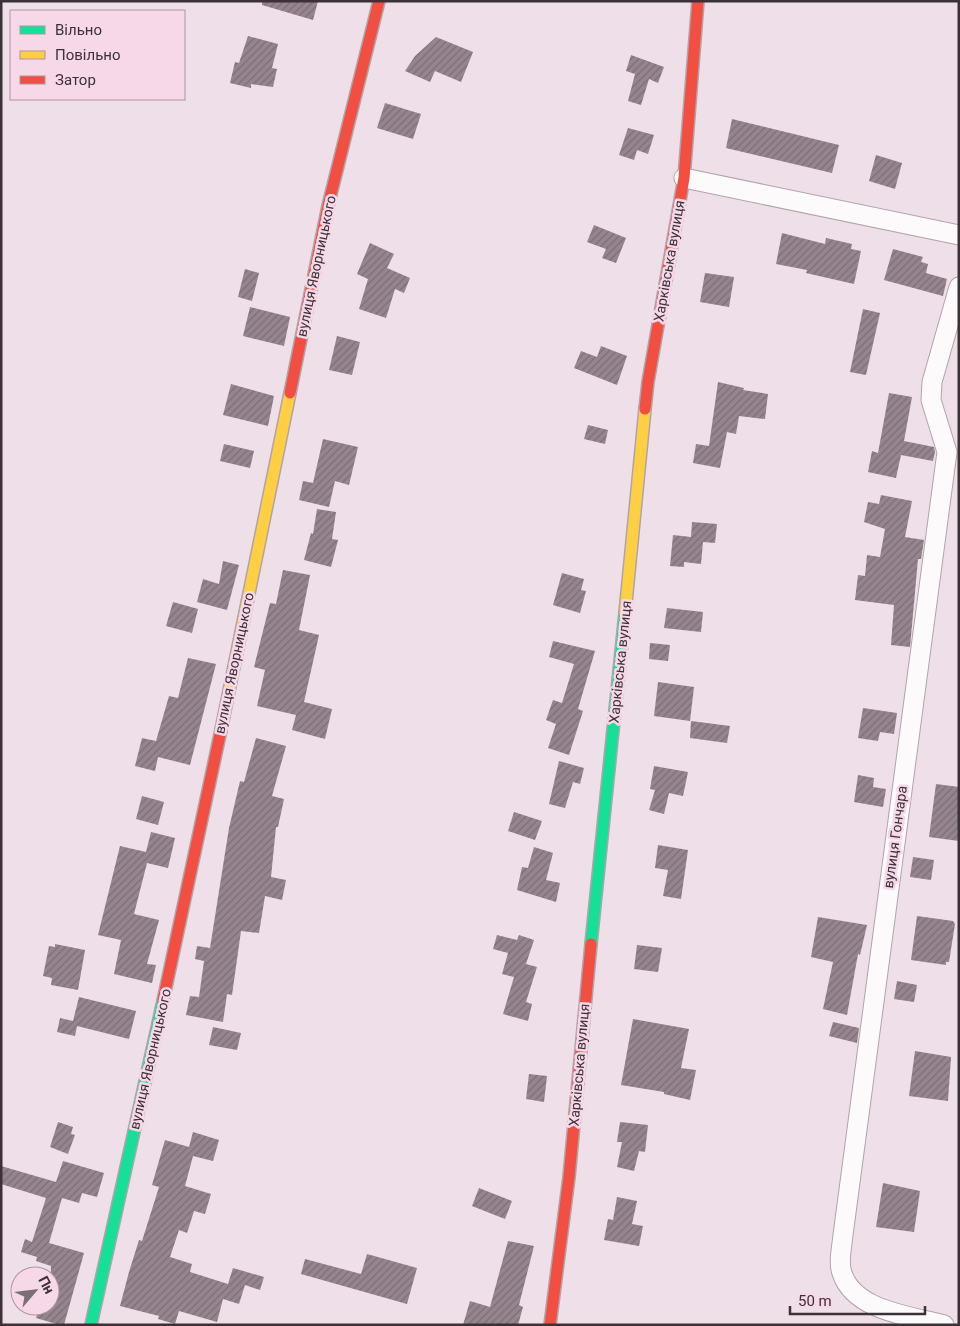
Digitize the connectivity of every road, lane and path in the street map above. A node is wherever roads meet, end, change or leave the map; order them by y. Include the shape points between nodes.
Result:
1 (379, 1) edge
2 (698, 1) edge
3 (684, 178) junction
4 (959, 235) edge
5 (959, 287) edge
6 (91, 1325) edge
7 (550, 1325) edge
8 (944, 1325) edge

1 - 6 street, вулиця Яворницького via 328,206 183,914
2 - 3 street, Харківська вулиця
3 - 4 street
3 - 7 street, Харківська вулиця via 648,382 569,1176
5 - 8 street, вулиця Гончара via 932,382 931,400 947,452 844,1225 841,1272 851,1291 869,1303

